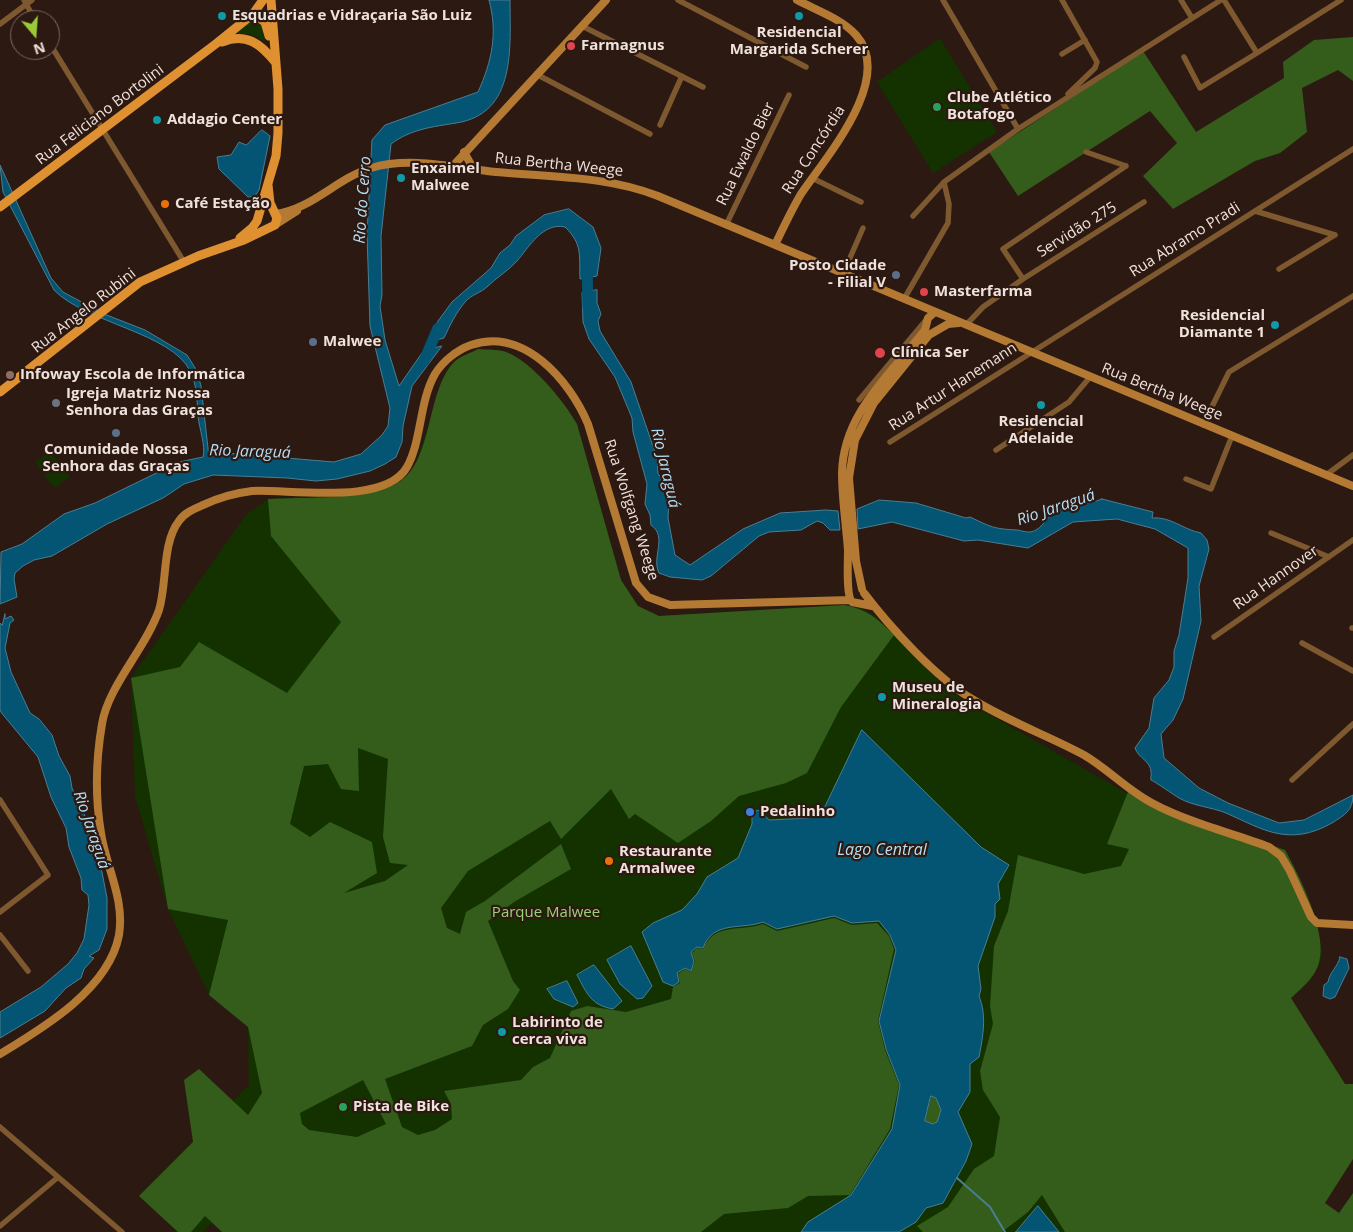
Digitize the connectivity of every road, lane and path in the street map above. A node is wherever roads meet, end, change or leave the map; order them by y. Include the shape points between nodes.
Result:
1 (32, 0) edge
2 (262, 0) edge
3 (271, 0) edge
4 (606, 0) edge
5 (678, 0) edge
6 (798, 0) edge
7 (943, 0) edge
8 (1062, 0) edge
9 (1181, 0) edge
10 (1222, 0) edge
11 (1341, 0) edge
12 (25, 2) edge
13 (253, 14) junction
14 (1192, 18) junction
15 (0, 24) edge
16 (582, 26) junction
17 (1085, 40) junction
18 (217, 43) junction
19 (1257, 53) junction
20 (1062, 54) dead end
21 (1184, 57) dead end
22 (275, 59) junction
23 (60, 60) edge
24 (806, 67) dead end
25 (536, 74) junction
26 (682, 76) junction
27 (703, 87) dead end
28 (789, 95) dead end
29 (1060, 102) junction
30 (660, 125) dead end
31 (104, 129) junction
32 (1018, 129) junction
33 (650, 134) dead end
34 (1353, 149) edge
35 (464, 152) junction
36 (1086, 152) dead end
37 (452, 167) junction
38 (474, 170) junction
39 (812, 178) junction
40 (944, 182) junction
41 (268, 185) junction
42 (861, 202) dead end
43 (1144, 202) dead end
44 (3, 205) edge
45 (304, 205) junction
46 (1255, 211) junction
47 (275, 214) junction
48 (913, 216) dead end
49 (274, 225) junction
50 (726, 225) junction
51 (863, 228) dead end
52 (231, 244) junction
53 (774, 245) junction
54 (184, 262) junction
55 (1278, 269) dead end
56 (842, 274) junction
57 (1023, 280) junction
58 (1353, 296) edge
59 (904, 299) junction
60 (918, 305) junction
61 (935, 312) junction
62 (945, 316) junction
63 (927, 322) junction
64 (963, 324) junction
65 (946, 326) junction
66 (934, 332) junction
67 (1030, 352) junction
68 (1090, 377) junction
69 (0, 392) edge
70 (859, 400) dead end
71 (1203, 425) junction
72 (1232, 436) junction
73 (890, 442) dead end
74 (996, 450) dead end
75 (1353, 455) edge
76 (1326, 475) junction
77 (1186, 479) dead end
78 (1353, 486) edge
79 (847, 505) junction
80 (1272, 533) dead end
81 (1353, 540) edge
82 (851, 544) junction
83 (1328, 557) junction
84 (863, 591) junction
85 (850, 597) junction
86 (872, 606) junction
87 (1214, 637) dead end
88 (1302, 643) dead end
89 (1353, 671) edge
90 (1353, 724) edge
91 (1292, 780) dead end
92 (0, 800) edge
93 (0, 912) edge
94 (1353, 925) edge
95 (0, 935) edge
96 (28, 971) dead end
97 (0, 1054) edge
98 (1, 1130) edge
99 (57, 1178) junction
100 (0, 1226) edge
101 (118, 1231) edge

1 - 12 street
2 - 13 main road, Rua Feliciano Bortolini
3 - 22 main road
4 - 16 main road
5 - 24 street
6 - 39 main road, Rua Concórdia via 856,35 863,45 868,68 856,110
7 - 32 street
8 - 17 street
9 - 14 street
10 - 14 street
10 - 19 street
11 - 19 street
12 - 15 street
13 - 18 main road, Rua Feliciano Bortolini
13 - 22 main road via 268,28
14 - 29 street
16 - 25 main road
16 - 26 street
17 - 20 street
17 - 29 street via 1097,62 1095,68
18 - 22 main road, Rua Feliciano Bortolini via 230,38 250,39
18 - 31 main road, Rua Feliciano Bortolini
19 - 21 street via 1200,88
22 - 41 main road via 278,134
23 - 31 street
25 - 33 street
25 - 35 main road
26 - 27 street
26 - 30 street
28 - 50 street, Rua Ewaldo Bier
29 - 32 street
31 - 44 main road, Rua Feliciano Bortolini
31 - 54 street
32 - 40 street
34 - 46 street, Rua Abramo Pradi
35 - 37 main road
35 - 38 main road
36 - 57 street via 1126,166 1003,248
37 - 38 main road, Rua Bertha Weege
37 - 45 main road, Rua Bertha Weege via 401,163 377,166 360,172
38 - 50 main road, Rua Bertha Weege via 623,184
39 - 42 street
39 - 53 main road, Rua Concórdia
40 - 48 street
40 - 59 street via 950,204 948,223
41 - 47 main road via 269,200
41 - 52 main road via 255,226
43 - 57 street, Servidão 275
45 - 47 main road, Rua Bertha Weege
45 - 49 main road, Rua Bertha Weege
46 - 55 street via 1335,235
46 - 67 street, Rua Abramo Pradi
47 - 49 main road via 278,218
47 - 49 main road via 267,213 263,219 265,225
49 - 52 main road, Rua Angelo Rubini
50 - 53 main road, Rua Bertha Weege
51 - 56 street
52 - 54 main road, Rua Angelo Rubini
53 - 56 main road, Rua Bertha Weege
54 - 69 main road, Rua Angelo Rubini via 140,282
56 - 59 main road, Rua Bertha Weege
57 - 64 street, Servidão 275
58 - 71 street via 1229,372
59 - 60 main road, Rua Bertha Weege
60 - 61 main road, Rua Bertha Weege
60 - 63 main road
61 - 62 main road, Rua Bertha Weege
61 - 63 main road
62 - 64 main road, Rua Bertha Weege
62 - 65 main road
63 - 66 main road
63 - 70 street
63 - 79 main road via 925,330 871,395 850,431 844,458
64 - 65 main road
64 - 67 main road, Rua Bertha Weege
65 - 66 main road
66 - 79 main road via 877,399 858,430 849,467
67 - 68 main road, Rua Bertha Weege
67 - 73 street, Rua Artur Hanemann
68 - 71 main road, Rua Bertha Weege
68 - 74 street via 1069,402
71 - 72 main road, Rua Bertha Weege
72 - 76 main road, Rua Bertha Weege
72 - 77 street via 1211,489
75 - 76 street
76 - 78 main road, Rua Bertha Weege
79 - 82 main road
80 - 83 street
81 - 83 street, Rua Hannover
82 - 84 main road
82 - 85 main road
83 - 87 street, Rua Hannover
84 - 85 main road via 854,587
84 - 85 main road via 862,601
84 - 86 main road
85 - 86 main road, Rua Wolfgang Weege
85 - 97 main road, Rua Wolfgang Weege via 670,605 648,596 636,583 588,424 578,403 540,359 520,346 491,340 461,348 437,371 424,402 409,461 392,482 343,493 239,493 211,501 177,522 168,550 164,588 156,616 102,720 97,808 120,906 119,936 114,951 85,992 64,1012
86 - 94 main road via 949,683 970,699 1086,756 1132,792 1154,804 1269,847 1281,856 1317,923
88 - 89 street
90 - 91 street
92 - 93 street via 48,875
95 - 96 street
98 - 99 street
99 - 100 street
99 - 101 street

